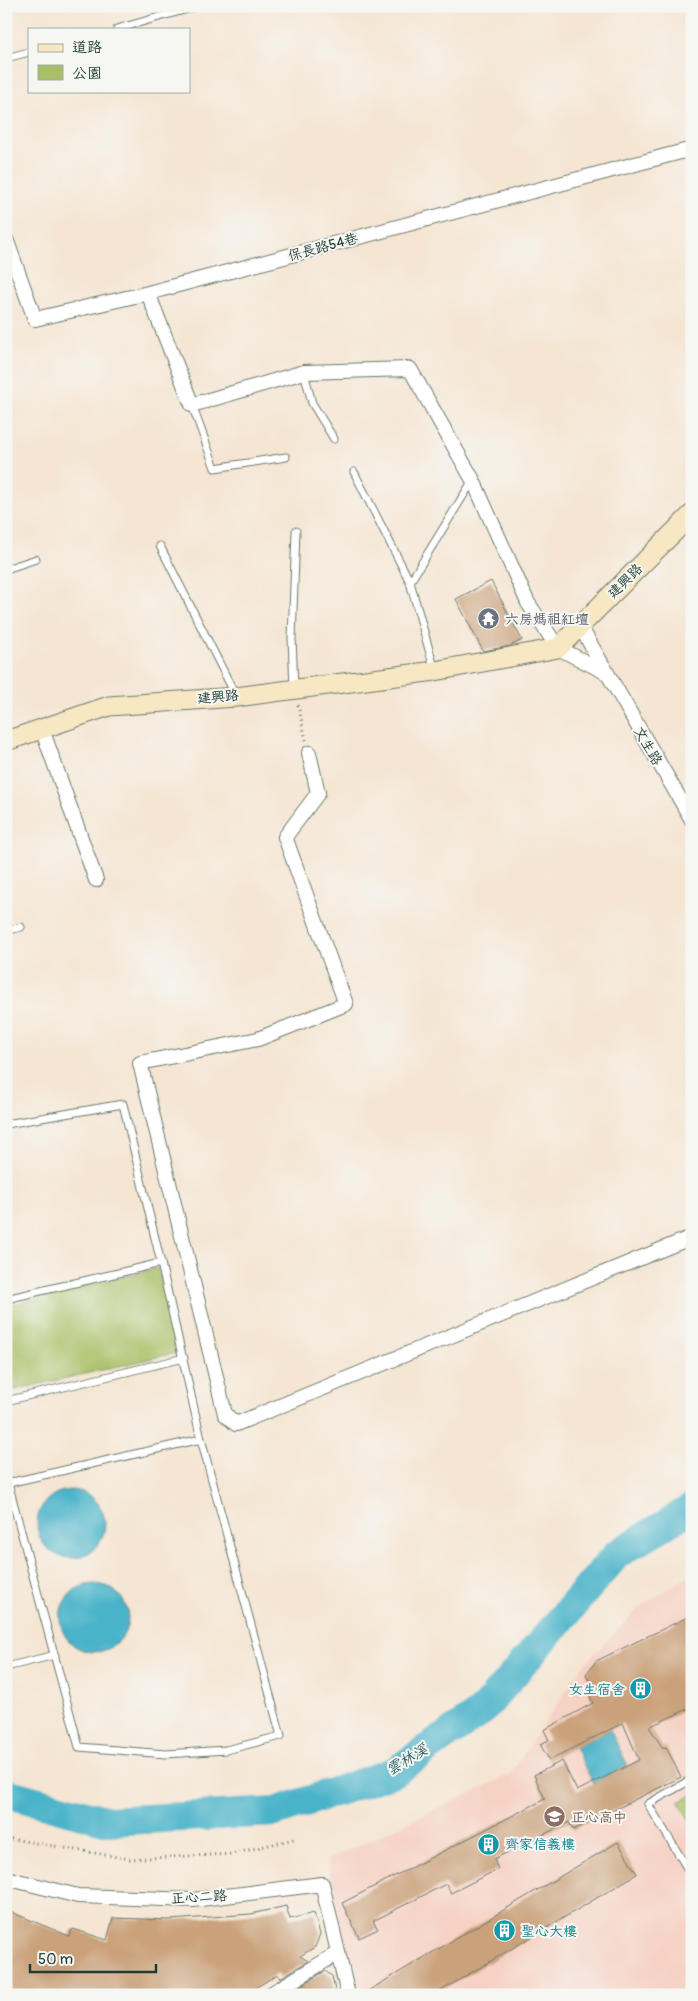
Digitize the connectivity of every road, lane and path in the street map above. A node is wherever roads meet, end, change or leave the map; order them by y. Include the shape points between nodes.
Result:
1 (198, 6) edge
2 (121, 28) edge
3 (28, 52) edge
4 (6, 58) edge
5 (692, 149) edge
6 (6, 239) edge
7 (148, 293) junction
8 (304, 372) junction
9 (192, 405) junction
10 (334, 439) dead end
11 (286, 457) dead end
12 (354, 472) dead end
13 (473, 480) junction
14 (692, 514) edge
15 (296, 531) dead end
16 (160, 546) dead end
17 (36, 559) dead end
18 (6, 569) edge
19 (410, 582) junction
20 (580, 626) junction
21 (558, 648) junction
22 (435, 671) junction
23 (605, 672) junction
24 (294, 688) junction
25 (236, 697) junction
26 (42, 730) junction
27 (6, 741) edge
28 (309, 753) joint
29 (692, 820) edge
30 (96, 880) dead end
31 (21, 926) dead end
32 (6, 931) edge
33 (6, 1124) edge
34 (692, 1238) edge
35 (161, 1263) junction
36 (6, 1299) edge
37 (184, 1358) junction
38 (6, 1401) edge
39 (201, 1439) junction
40 (7, 1483) edge
41 (55, 1655) junction
42 (6, 1667) edge
43 (692, 1779) edge
44 (6, 1838) edge
45 (294, 1839) dead end
46 (692, 1876) edge
47 (6, 1878) edge
48 (338, 1953) junction
49 (269, 1995) edge
50 (348, 1995) edge

1 - 2 lane
3 - 4 lane
5 - 7 street, 保長路54巷
6 - 7 street, 保長路54巷 via 35,319
7 - 9 street
8 - 9 street
8 - 10 lane via 312,403
8 - 13 street via 410,369
9 - 11 lane via 215,468
12 - 19 lane
13 - 19 lane
13 - 21 street via 528,603
14 - 20 street, 建興路
15 - 24 lane via 292,638
16 - 25 lane
17 - 18 lane
19 - 22 lane
20 - 21 street, 建興路
20 - 23 street, 文生路
21 - 22 street, 建興路
21 - 23 street
22 - 24 street, 建興路
23 - 29 street, 文生路
24 - 25 street, 建興路
24 - 28 path
25 - 26 street, 建興路 via 109,706
26 - 27 street, 建興路
26 - 30 street
28 - 34 street via 318,793 285,837 346,1004 258,1039 140,1063 225,1414 236,1424
31 - 32 lane
33 - 35 lane via 123,1104
35 - 36 lane
35 - 37 lane
37 - 38 lane
37 - 39 lane
39 - 40 lane
39 - 41 lane via 281,1736 226,1750 166,1754 80,1747
40 - 41 lane
41 - 42 lane
43 - 46 lane via 648,1804
44 - 45 path via 130,1860 232,1854
47 - 48 street, 正心二路 via 78,1896 193,1900 322,1884
48 - 49 street
48 - 50 street

